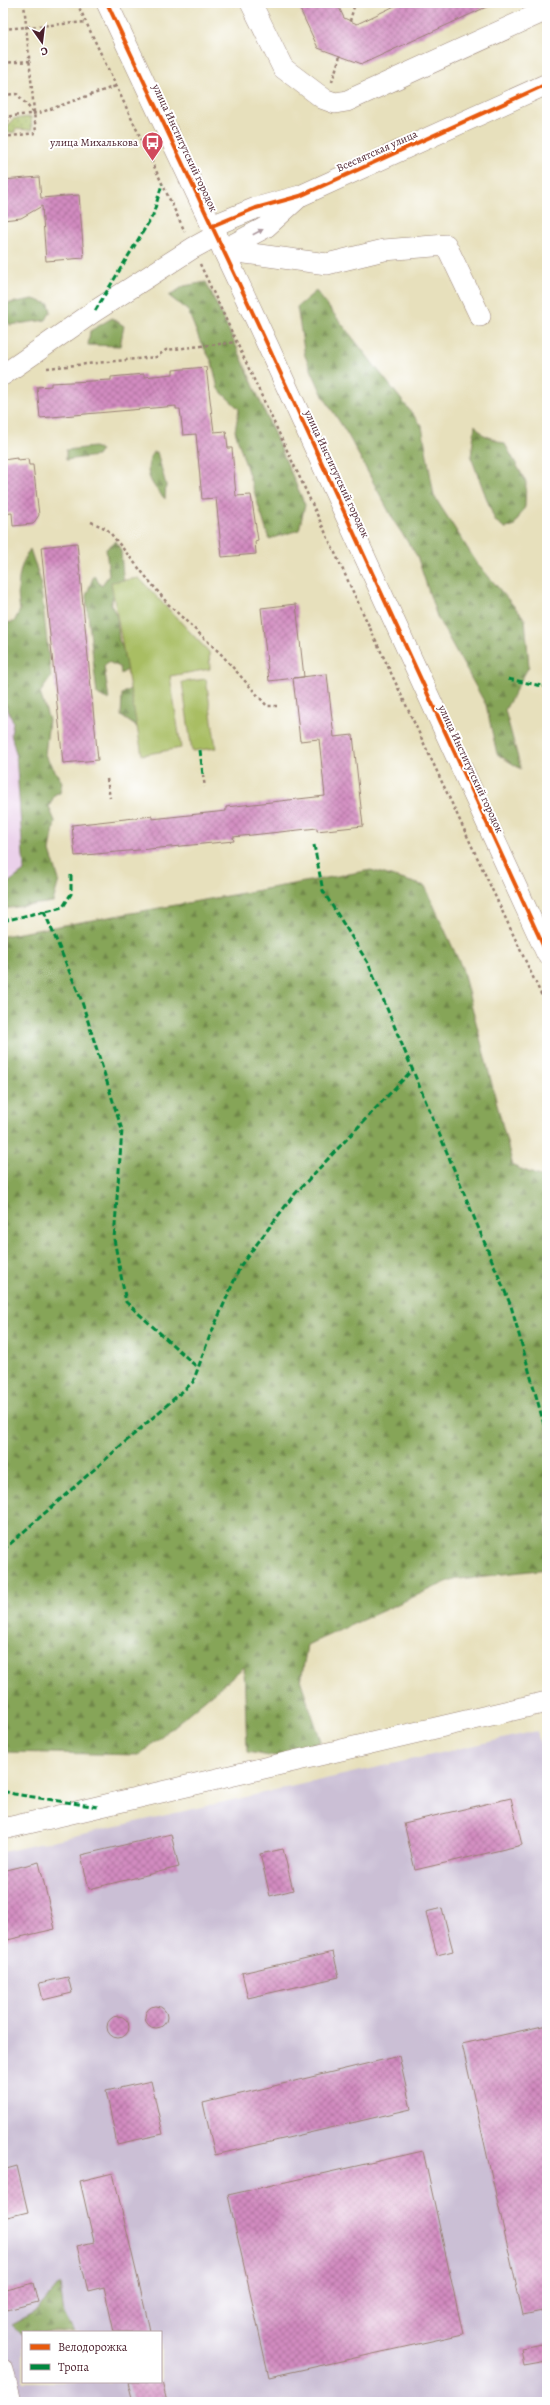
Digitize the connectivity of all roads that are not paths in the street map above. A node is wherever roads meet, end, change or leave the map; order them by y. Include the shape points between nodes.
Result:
1 (107, 3) edge
2 (252, 3) edge
3 (547, 10) edge
4 (547, 84) edge
5 (217, 237) junction
6 (480, 316) dead end
7 (3, 375) edge
8 (547, 954) edge
9 (546, 1708) edge
10 (3, 1829) edge
11 (3, 2370) edge
12 (11, 2402) edge

1 - 5 street, улица Институтский городок
2 - 3 street via 283,68 335,103 347,101
4 - 5 street, Всесвятская улица via 300,196 266,227
5 - 6 street via 327,264 384,250 446,245
5 - 7 street via 193,248 95,311
5 - 8 street, улица Институтский городок
9 - 10 street
11 - 12 street

